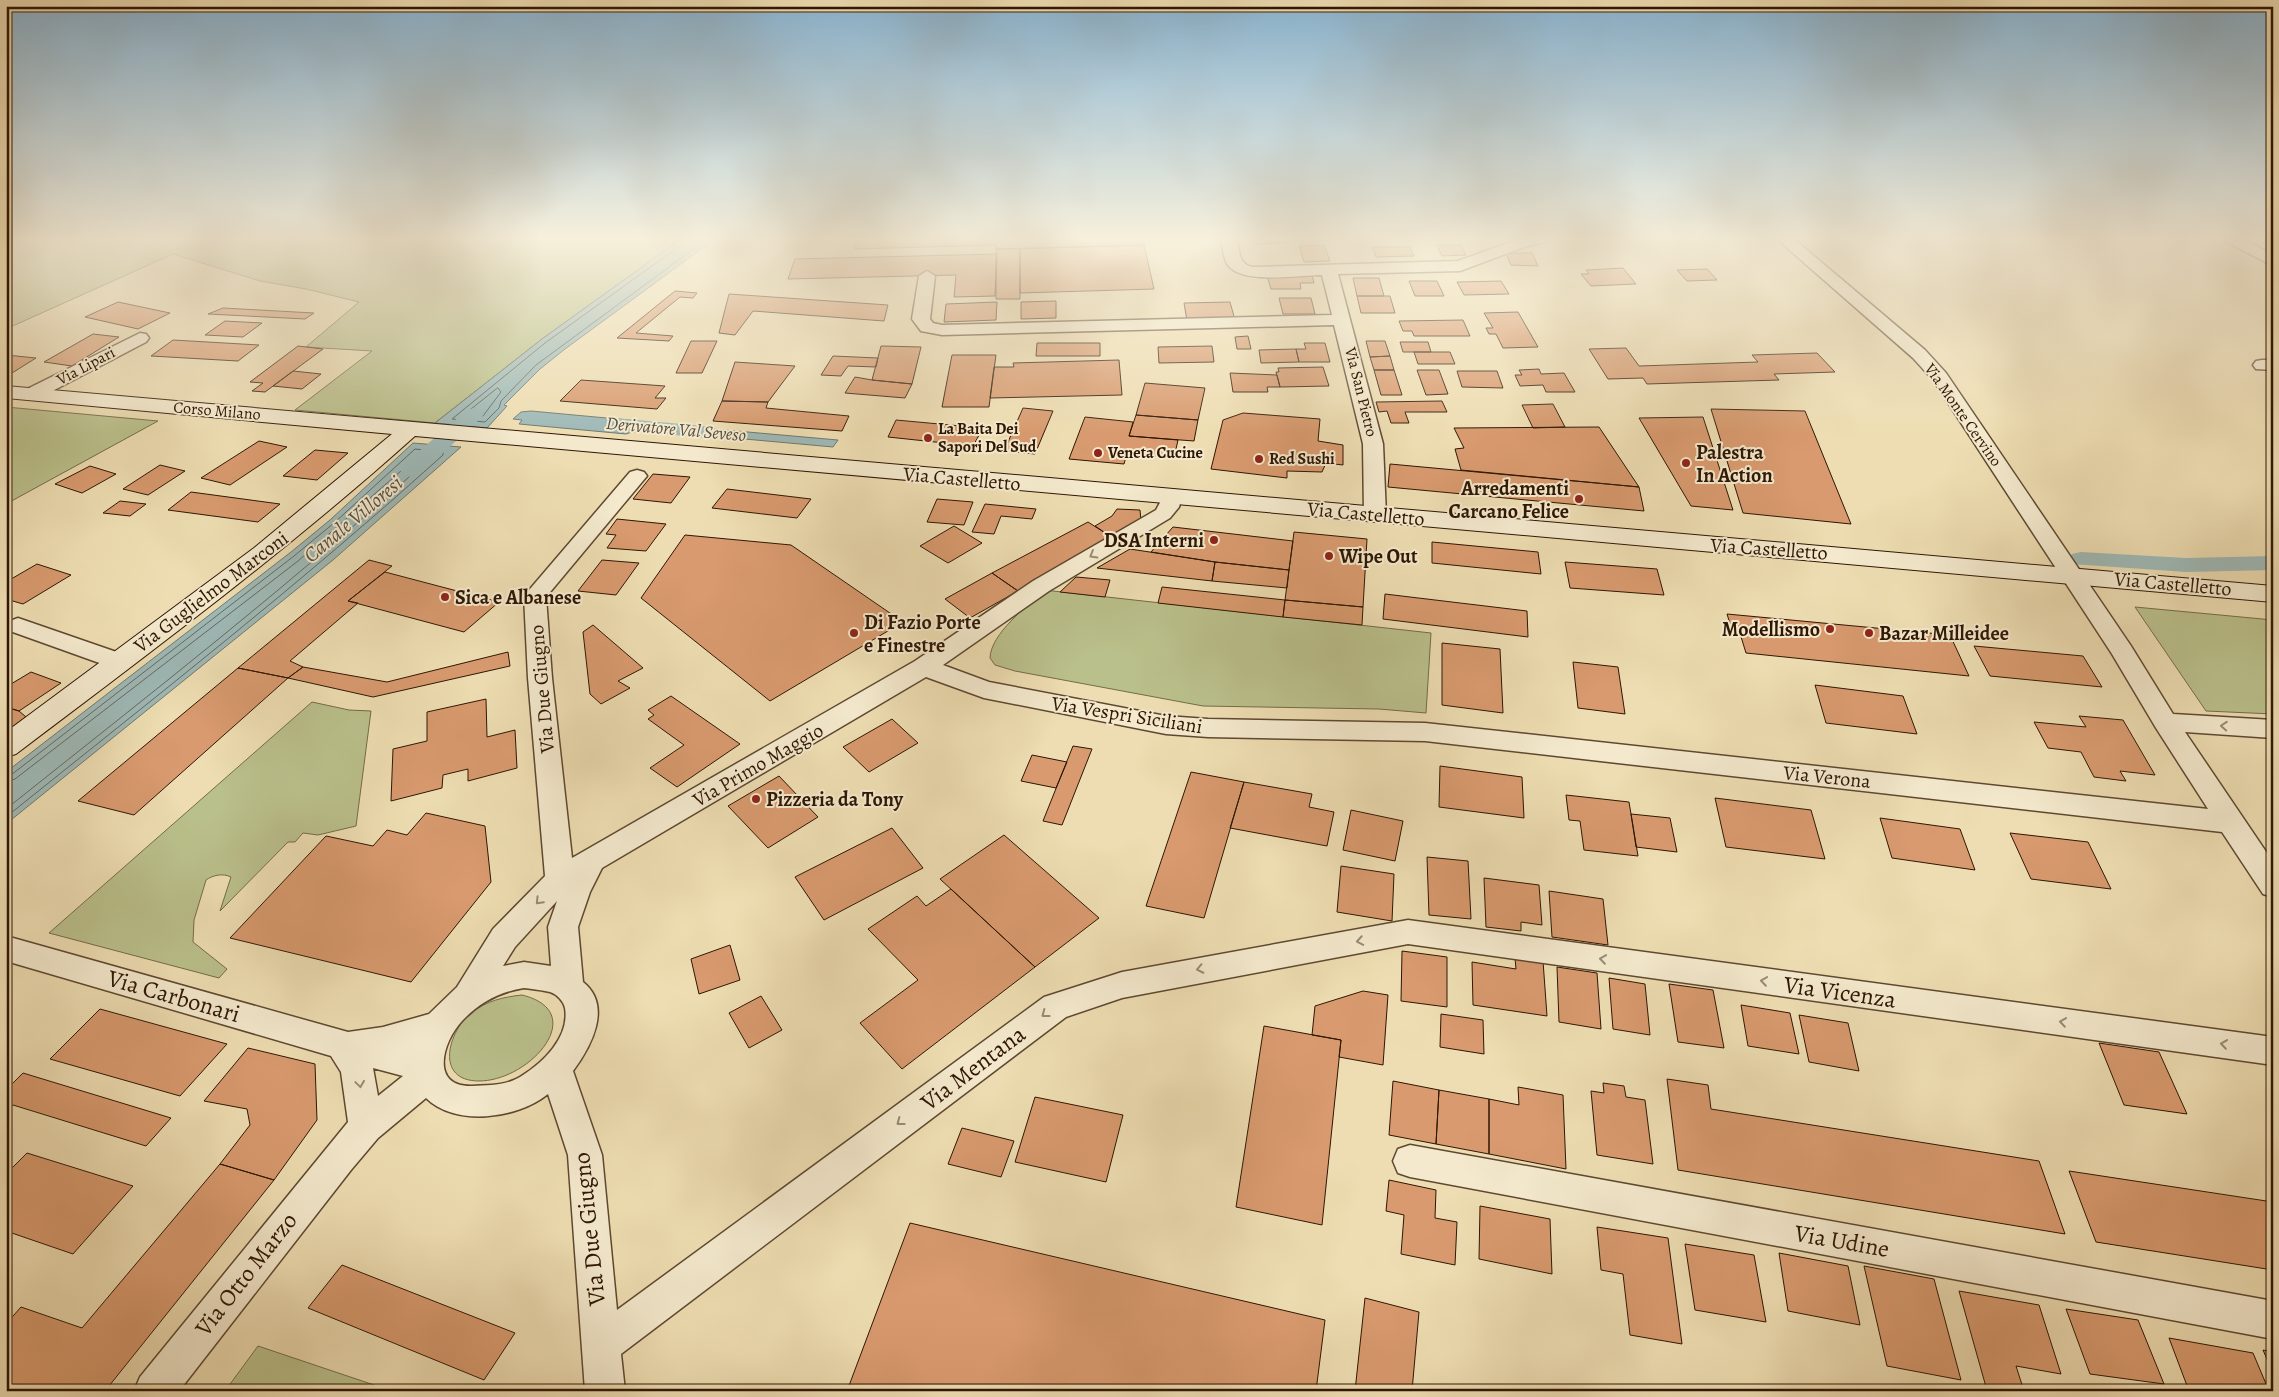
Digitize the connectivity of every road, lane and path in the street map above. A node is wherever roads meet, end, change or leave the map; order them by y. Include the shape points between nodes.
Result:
1 (923, 304) edge
2 (1338, 304) edge
3 (1861, 304) edge
4 (1343, 320) junction
5 (140, 338) dead end
6 (6, 392) edge
7 (32, 394) junction
8 (418, 430) junction
9 (483, 436) joint
10 (637, 476) dead end
11 (1172, 497) junction
12 (1375, 515) junction
13 (2071, 575) junction
14 (2273, 594) edge
15 (18, 626) dead end
16 (119, 662) junction
17 (924, 667) junction
18 (2162, 717) junction
19 (2273, 729) edge
20 (1425, 732) joint
21 (6, 748) edge
22 (2230, 822) junction
23 (591, 862) junction
24 (560, 879) junction
25 (2273, 886) edge
26 (1408, 932) joint
27 (6, 948) edge
28 (568, 985) junction
29 (469, 995) junction
30 (439, 1025) junction
31 (342, 1045) junction
32 (2273, 1051) edge
33 (556, 1070) junction
34 (431, 1077) junction
35 (366, 1127) junction
36 (339, 1158) junction
37 (1410, 1162) dead end
38 (2273, 1320) edge
39 (601, 1345) junction
40 (154, 1391) edge
41 (605, 1391) edge

1 - 4 street via 921,320 927,327 942,330
2 - 4 street, Via San Pietro
3 - 13 street, Via Monte Cervino via 1931,365
4 - 12 street, Via San Pietro via 1373,444
5 - 7 street, Via Lipari
6 - 7 main road, Corso Milano
7 - 8 main road, Corso Milano
8 - 9 main road, Corso Milano
8 - 16 main road, Via Guglielmo Marconi
9 - 11 main road, Via Castelletto
10 - 24 street, Via Due Giugno via 535,596
11 - 12 main road, Via Castelletto
11 -> 17 street, Via Primo Maggio via 1163,514 1041,586
12 - 13 main road, Via Castelletto
13 - 14 main road, Via Castelletto
13 - 18 street, Via Monte Cervino
15 - 16 street
16 - 21 main road, Via Guglielmo Marconi
17 - 20 street, Via Vespri Siciliani via 984,690 1166,725
17 - 23 street, Via Primo Maggio
19 -> 18 street
18 - 22 street, Via Monte Cervino
20 - 22 street, Via Verona
22 - 25 street, Via Monte Cervino
23 - 24 street
23 - 28 street via 575,892 563,927
24 -> 29 street via 504,938
32 -> 26 street, Via Vicenza
26 -> 39 street, Via Mentana via 1131,983 1055,1006
27 - 31 street, Via Carbonari
28 - 29 street via 556,978 524,975 487,985
28 - 33 street via 579,998 583,1014 581,1033
29 - 30 street
30 - 31 street, Via Carbonari via 383,1041
30 - 34 street via 427,1054
31 - 34 street, Via Carbonari
31 -> 35 street via 358,1069
33 - 34 street via 532,1088 506,1099 478,1103 454,1099
33 - 39 street, Via Due Giugno via 585,1155
34 - 35 street, Via Otto Marzo
34 - 36 street, Via Otto Marzo
35 - 36 street, Via Otto Marzo
36 - 40 street, Via Otto Marzo
37 - 38 street, Via Udine
39 - 41 street, Via Due Giugno

